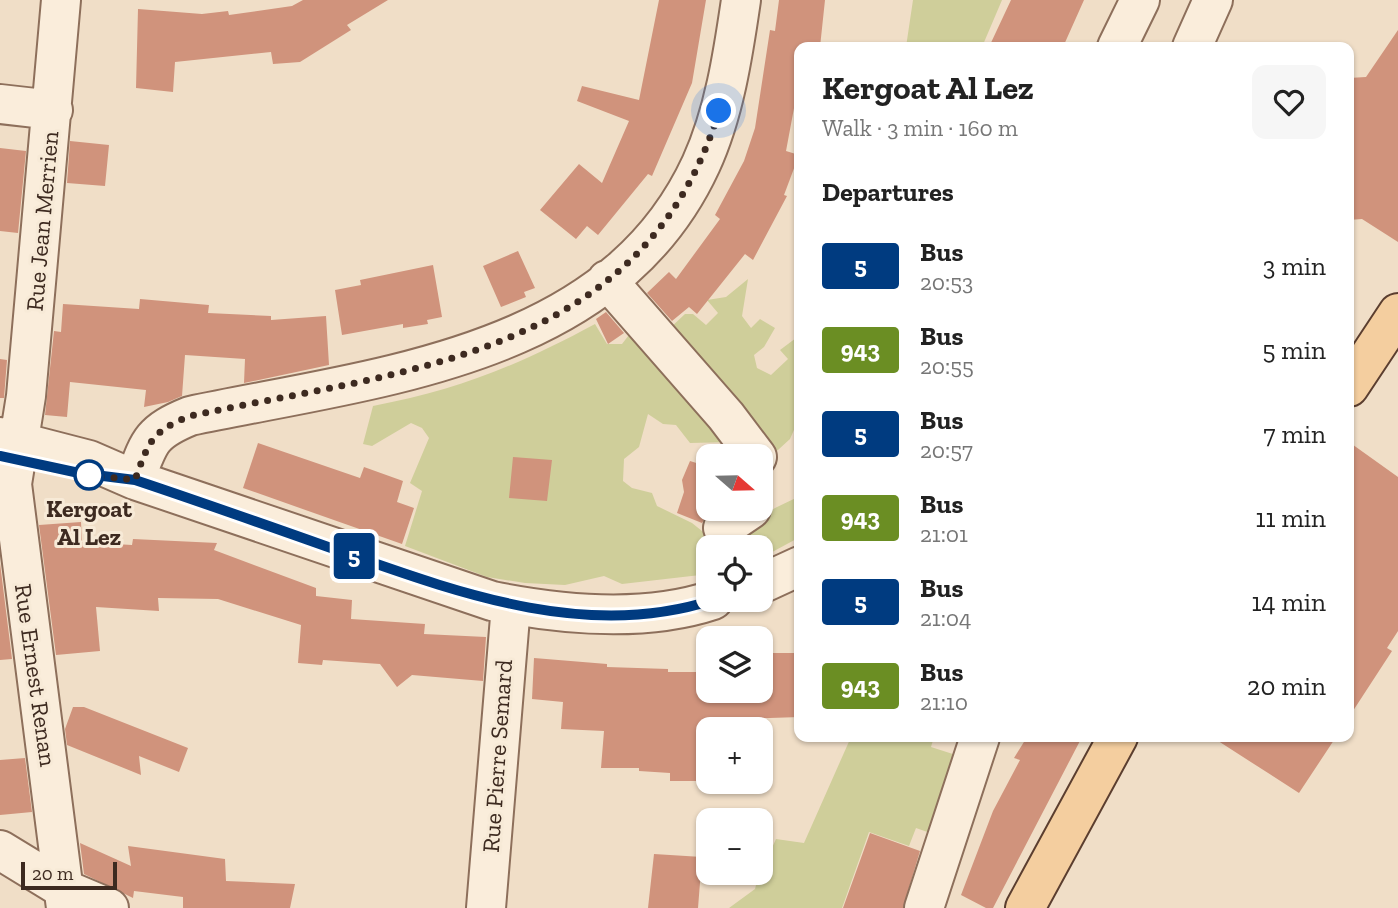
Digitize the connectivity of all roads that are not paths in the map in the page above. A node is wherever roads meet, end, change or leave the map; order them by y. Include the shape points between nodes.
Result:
1 (61, 0) edge
2 (741, 0) edge
3 (1140, 0) edge
4 (1213, 0) edge
5 (1119, 42) edge
6 (1194, 42) edge
7 (0, 104) edge
8 (52, 110) junction
9 (607, 280) junction
10 (1398, 313) edge
11 (1354, 379) edge
12 (747, 444) edge
13 (8, 449) edge
14 (135, 480) junction
15 (794, 569) edge
16 (773, 578) edge
17 (696, 602) edge
18 (511, 605) junction
19 (978, 742) edge
20 (1115, 742) edge
21 (0, 850) edge
22 (65, 899) edge
23 (109, 908) edge
24 (485, 908) edge
25 (924, 908) edge
26 (1025, 908) edge

1 - 8 street, Rue Jean Merrien
2 - 9 street via 719,111 701,164 657,234
3 - 5 street
4 - 6 street
7 - 8 street
8 - 13 street, Rue Jean Merrien via 26,396
9 - 12 street
9 - 14 street via 535,326 452,360 169,424 150,439
10 - 11 main road
13 - 14 street via 89,460
13 - 22 street, Rue Ernest Renan
14 - 18 street via 441,586
15 - 16 street
17 - 18 street via 624,613
18 - 24 street, Rue Pierre Semard
19 - 25 street
20 - 26 main road
21 - 22 street
22 - 23 street

